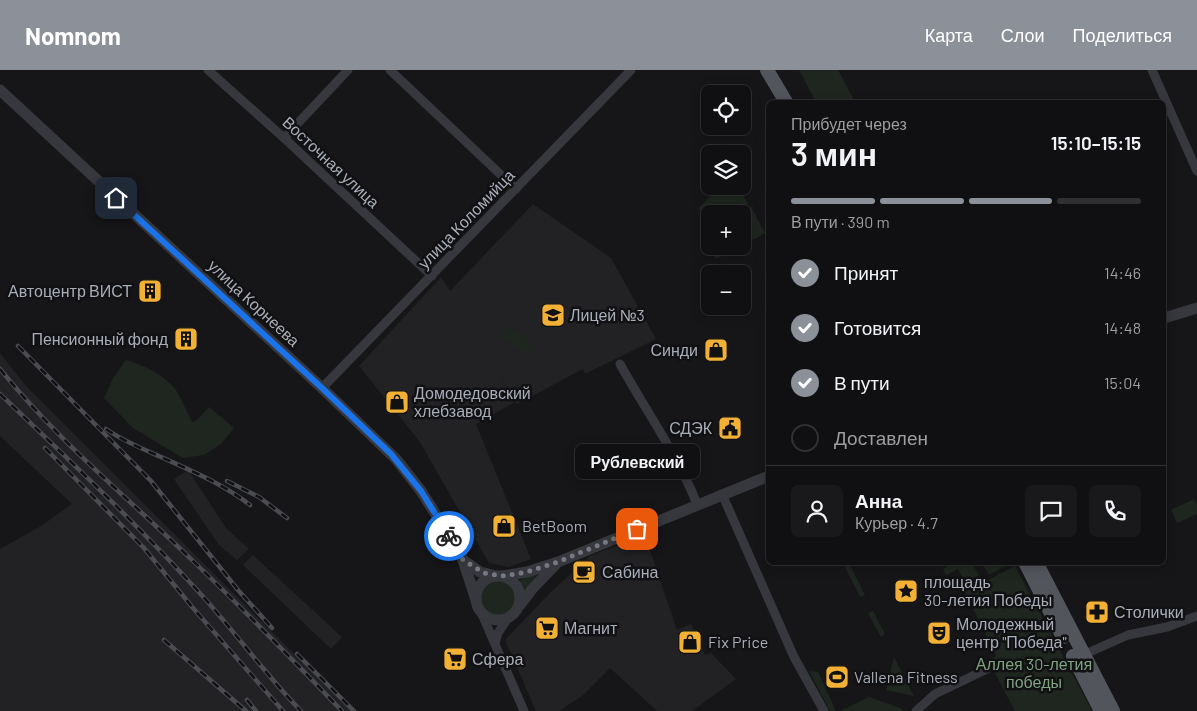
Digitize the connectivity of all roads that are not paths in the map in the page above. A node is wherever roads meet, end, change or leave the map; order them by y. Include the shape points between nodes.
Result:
1 (208, 70) edge
2 (348, 70) edge
3 (390, 70) edge
4 (631, 70) edge
5 (767, 70) edge
6 (778, 70) edge
7 (1152, 70) edge
8 (0, 90) edge
9 (785, 100) edge
10 (795, 100) edge
11 (1165, 100) edge
12 (1166, 101) edge
13 (284, 138) junction
14 (1197, 171) edge
15 (516, 189) junction
16 (432, 276) junction
17 (1197, 308) edge
18 (1166, 317) edge
19 (620, 364) dead end
20 (322, 388) junction
21 (766, 477) edge
22 (722, 494) junction
23 (697, 504) junction
24 (463, 560) junction
25 (558, 562) junction
26 (1027, 565) edge
27 (1038, 565) edge
28 (499, 576) junction
29 (476, 600) junction
30 (520, 605) junction
31 (481, 612) junction
32 (1197, 616) edge
33 (508, 618) junction
34 (495, 643) junction
35 (1083, 655) junction
36 (988, 669) dead end
37 (524, 711) edge
38 (824, 711) edge
39 (916, 711) edge
40 (1101, 711) edge
41 (1113, 711) edge

1 - 13 street, Восточная улица
2 - 13 street
3 - 15 street
4 - 15 street, улица Коломийца
5 - 9 main road
6 - 10 main road
7 - 11 street
8 - 20 street, улица Корнеева
12 - 14 street
13 - 16 street, Восточная улица
15 - 16 street, улица Коломийца
16 - 20 street, улица Коломийца
17 - 18 street
19 - 23 street via 666,440
20 - 24 street, улица Корнеева via 401,465 431,506
21 - 22 street
22 - 23 street
22 - 38 street via 798,663
23 - 25 street
24 - 28 street via 480,572
24 - 29 street
25 - 28 street via 527,572
25 - 30 street
26 - 40 main road
27 - 35 main road
28 - 29 street via 482,583
28 - 30 street via 518,587
29 - 31 street
30 - 33 street
31 - 33 street via 494,620
31 - 34 street
32 - 35 street via 1168,627 1128,635
33 - 34 street
34 - 37 street
35 - 41 main road
36 - 39 street via 935,694

